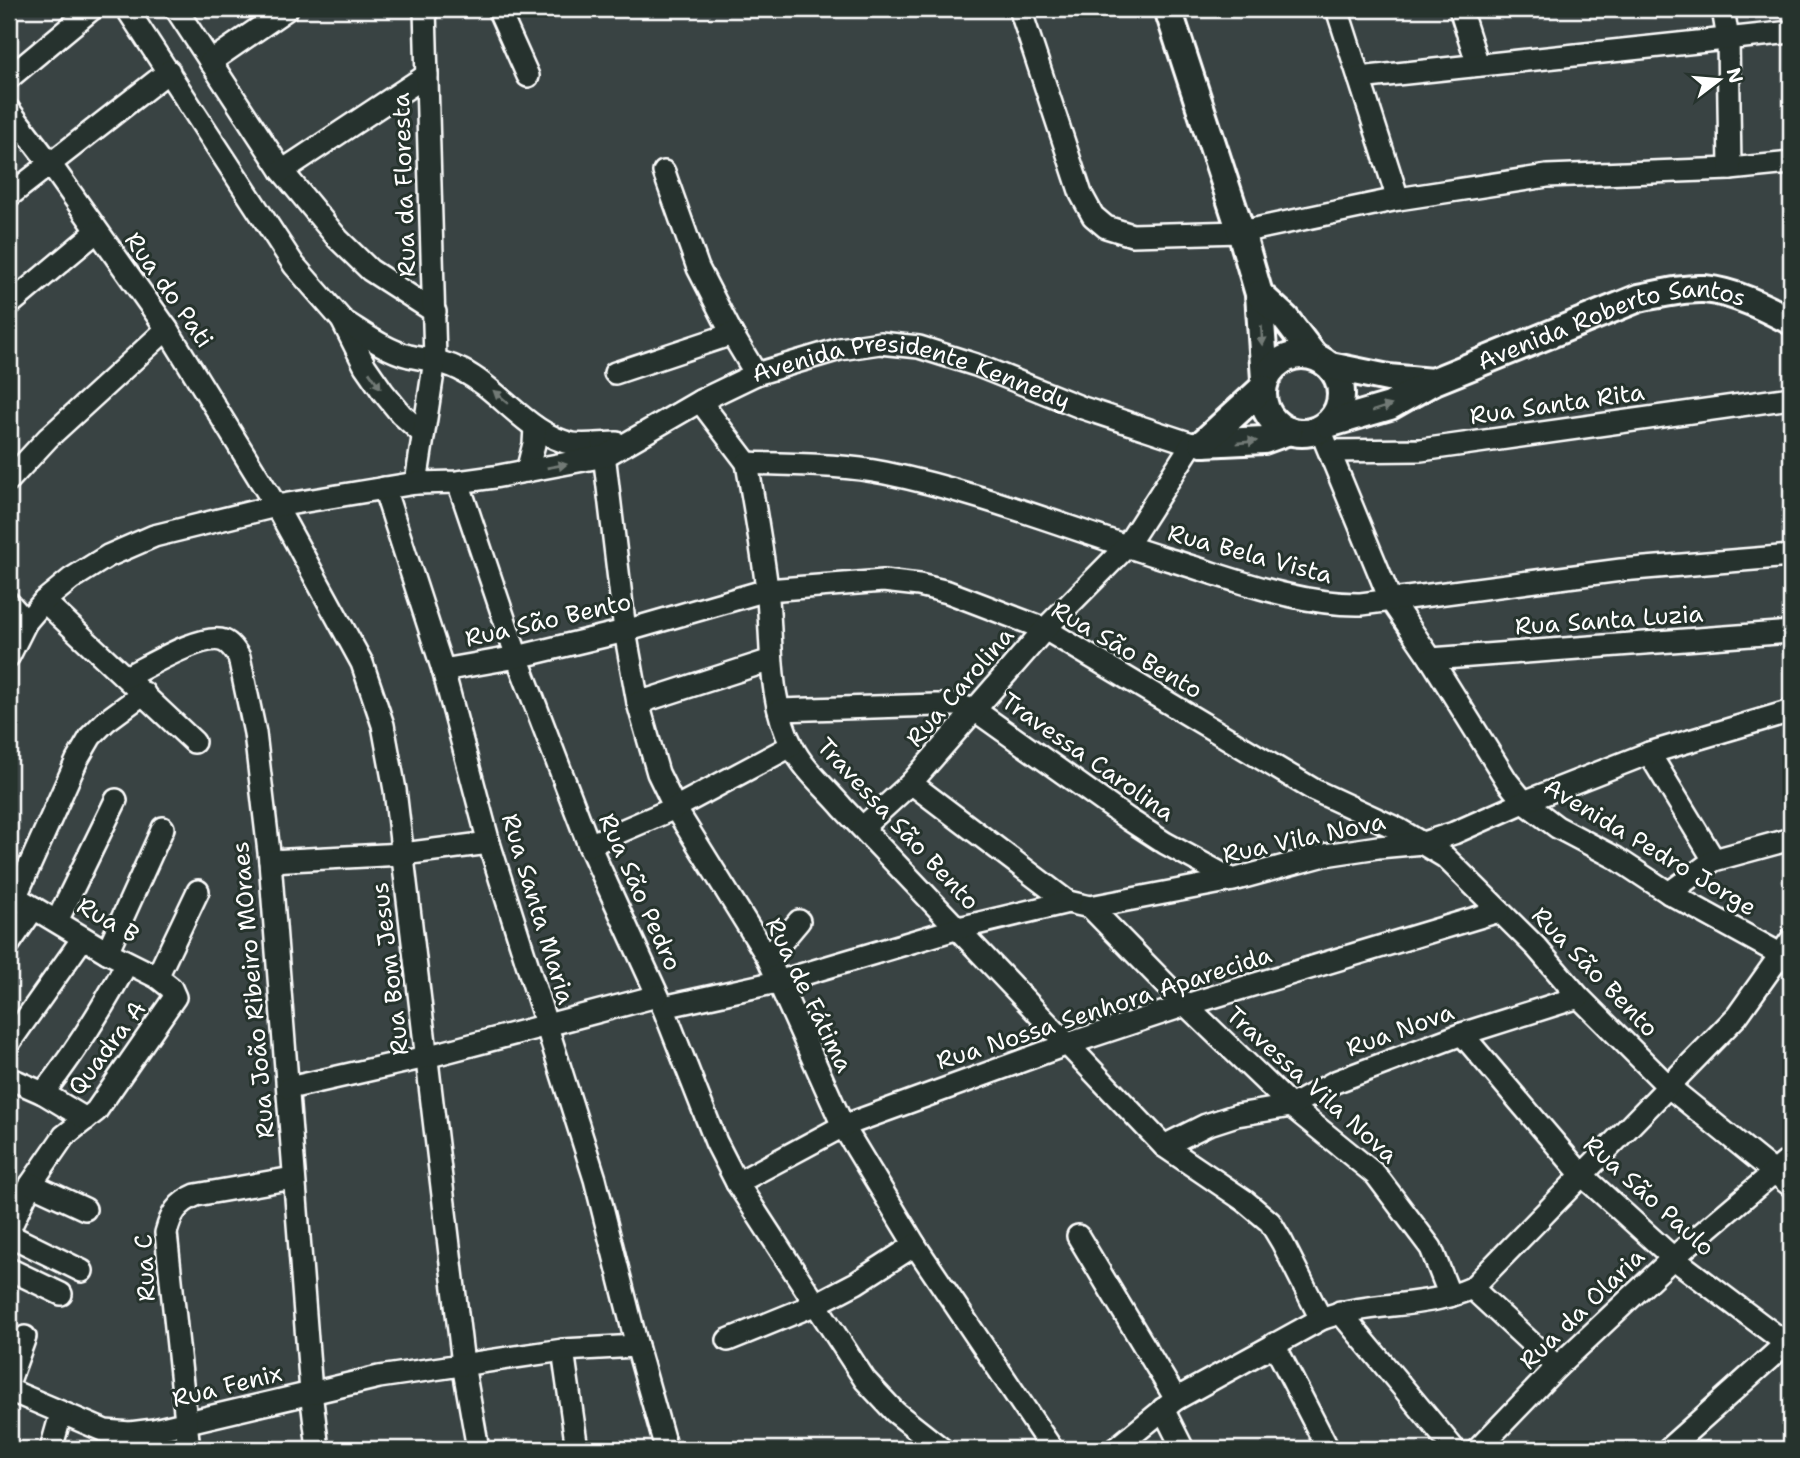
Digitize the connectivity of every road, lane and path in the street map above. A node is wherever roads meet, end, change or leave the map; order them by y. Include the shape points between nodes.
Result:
1 (92, 9) edge
2 (127, 9) edge
3 (176, 9) edge
4 (287, 9) edge
5 (425, 9) edge
6 (498, 9) edge
7 (1020, 9) edge
8 (1168, 9) edge
9 (1337, 9) edge
10 (1460, 9) edge
11 (1723, 9) edge
12 (1791, 32) edge
13 (1728, 39) junction
14 (210, 62) junction
15 (1478, 65) junction
16 (169, 71) junction
17 (427, 75) junction
18 (528, 76) dead end
19 (9, 78) edge
20 (1359, 78) junction
21 (9, 110) edge
22 (1791, 163) edge
23 (51, 165) junction
24 (1731, 169) junction
25 (282, 171) junction
26 (664, 172) dead end
27 (9, 197) edge
28 (1398, 199) junction
29 (96, 232) junction
30 (1241, 232) junction
31 (1259, 294) junction
32 (9, 305) edge
33 (435, 312) junction
34 (342, 320) junction
35 (1791, 321) edge
36 (167, 330) junction
37 (732, 334) junction
38 (435, 360) junction
39 (1322, 361) junction
40 (615, 373) dead end
41 (756, 374) junction
42 (1432, 383) junction
43 (1264, 384) junction
44 (1791, 398) edge
45 (700, 401) junction
46 (535, 427) junction
47 (1289, 431) junction
48 (423, 435) junction
49 (1326, 435) junction
50 (1197, 444) junction
51 (604, 450) junction
52 (747, 463) junction
53 (527, 471) junction
54 (9, 480) edge
55 (458, 482) junction
56 (416, 483) junction
57 (384, 488) junction
58 (276, 506) junction
59 (1126, 547) junction
60 (1791, 556) edge
61 (767, 590) junction
62 (1390, 599) junction
63 (44, 601) junction
64 (9, 603) edge
65 (26, 622) junction
66 (1045, 629) junction
67 (625, 631) junction
68 (1791, 632) edge
69 (9, 656) edge
70 (517, 657) junction
71 (1431, 659) junction
72 (771, 660) junction
73 (443, 670) junction
74 (126, 677) junction
75 (144, 693) junction
76 (638, 703) junction
77 (779, 710) junction
78 (976, 710) junction
79 (1791, 710) edge
80 (194, 742) dead end
81 (792, 746) junction
82 (1649, 753) junction
83 (911, 783) junction
84 (116, 800) dead end
85 (1524, 802) junction
86 (675, 808) junction
87 (863, 827) junction
88 (163, 828) dead end
89 (1791, 839) edge
90 (489, 843) junction
91 (1423, 843) junction
92 (589, 845) junction
93 (403, 854) junction
94 (1714, 860) junction
95 (270, 861) junction
96 (1233, 880) junction
97 (198, 891) dead end
98 (1669, 892) junction
99 (12, 896) edge
100 (1068, 902) junction
101 (34, 908) junction
102 (1090, 908) junction
103 (1499, 911) junction
104 (57, 921) junction
105 (799, 921) dead end
106 (959, 928) junction
107 (83, 938) junction
108 (9, 944) edge
109 (1787, 951) edge
110 (107, 952) junction
111 (768, 958) junction
112 (127, 963) junction
113 (157, 977) junction
114 (777, 982) junction
115 (175, 998) joint
116 (1579, 998) junction
117 (660, 1002) junction
118 (1186, 1005) junction
119 (547, 1026) junction
120 (1462, 1034) junction
121 (9, 1043) edge
122 (1068, 1044) junction
123 (426, 1057) junction
124 (9, 1078) edge
125 (1669, 1087) junction
126 (289, 1088) junction
127 (43, 1093) junction
128 (1291, 1106) junction
129 (86, 1119) junction
130 (843, 1126) junction
131 (1164, 1146) junction
132 (1791, 1158) edge
133 (1582, 1175) junction
134 (293, 1178) junction
135 (1783, 1180) edge
136 (31, 1184) junction
137 (737, 1184) junction
138 (85, 1209) dead end
139 (9, 1232) edge
140 (1078, 1236) dead end
141 (915, 1245) junction
142 (1673, 1258) junction
143 (9, 1269) edge
144 (82, 1271) dead end
145 (1472, 1288) junction
146 (61, 1294) dead end
147 (1450, 1296) junction
148 (814, 1305) junction
149 (1331, 1316) junction
150 (25, 1337) dead end
151 (728, 1340) dead end
152 (1790, 1343) edge
153 (1274, 1344) junction
154 (637, 1346) junction
155 (563, 1350) junction
156 (463, 1364) junction
157 (1557, 1367) junction
158 (9, 1381) edge
159 (9, 1390) edge
160 (311, 1392) junction
161 (1169, 1404) junction
162 (61, 1414) junction
163 (185, 1423) junction
164 (1682, 1445) edge
165 (51, 1449) edge
166 (189, 1449) edge
167 (318, 1449) edge
168 (478, 1449) edge
169 (577, 1449) edge
170 (666, 1449) edge
171 (942, 1449) edge
172 (1052, 1449) edge
173 (1115, 1449) edge
174 (1183, 1449) edge
175 (1328, 1449) edge
176 (1454, 1449) edge
177 (1478, 1449) edge

1 - 19 street
2 - 16 street
3 - 14 street
4 - 14 street
5 - 17 street, Rua da Floresta
6 - 18 street
7 - 30 street via 1081,194 1093,216 1106,228 1132,235
8 - 30 main road
9 - 20 street
10 - 15 street
11 - 13 street
12 - 13 street
13 - 15 street
13 - 24 street
14 - 25 street
15 - 20 street
16 - 23 street
16 - 34 street via 294,265
17 - 25 street
17 - 33 street, Rua da Floresta
20 - 28 street
21 - 23 street, Rua do Pati
22 - 24 street
23 - 27 street
23 - 29 street, Rua do Pati
24 - 28 street via 1547,176
25 - 33 street via 370,270
26 - 37 street via 698,268
28 - 30 street
29 - 32 street
29 - 36 street, Rua do Pati
30 - 31 main road
31 - 39 main road
31 -> 43 main road
33 - 38 street, Rua da Floresta
34 - 38 street via 390,349
34 -> 48 street via 371,375
35 - 42 main road, Avenida Roberto Santos via 1747,299 1704,289 1674,291 1639,298
36 - 54 street via 48,438
36 - 58 street, Rua do Pati
37 - 40 street
37 - 41 street
46 -> 38 street via 481,380
38 - 48 street, Rua da Floresta
39 - 42 main road, Avenida Roberto Santos via 1388,378
39 - 43 main road via 1295,354 1277,363
39 - 49 main road via 1339,379 1342,395
41 - 45 street, Avenida Presidente Kennedy
41 - 50 street, Avenida Presidente Kennedy via 840,349 880,343 919,347 1083,408
49 -> 42 main road, Avenida Roberto Santos
43 - 47 main road via 1265,406 1274,422
43 - 50 main road
44 - 49 street, Rua Santa Rita via 1421,450
45 - 51 street, Avenida Presidente Kennedy via 628,443
45 - 52 street
46 - 51 street via 556,438
46 - 53 street
47 - 49 main road, Avenida Presidente Kennedy
50 -> 47 main road, Avenida Presidente Kennedy via 1264,440
48 - 56 street, Rua da Floresta
49 - 62 street, Avenida Pedro Jorge
50 - 59 street, Rua Carolina
53 -> 51 street
51 - 67 street, Rua de Fátima
52 - 59 street, Rua Bela Vista via 884,472 975,496
52 - 61 street, Travessa São Bento
53 - 55 street
55 - 56 street
55 - 70 street, Rua São Pedro
56 - 57 street
57 - 58 street
57 - 73 street, Rua Santa Maria
58 - 63 street via 154,536 108,556
58 - 93 street, Rua Bom Jesus via 362,663 383,725
59 - 62 street, Rua Bela Vista via 1308,600 1337,604
59 - 66 street, Rua Carolina
60 - 62 street, Rua Bela Vista via 1621,570
61 - 66 street, Rua São Bento via 883,581 919,585
61 - 67 street, Rua São Bento
61 - 72 street, Travessa São Bento
62 - 71 street, Avenida Pedro Jorge
63 - 65 street
63 - 74 street
64 - 65 street
65 - 69 street
66 - 78 street, Rua Carolina
66 - 91 street, Rua São Bento via 1314,790
67 - 70 street, Rua São Bento
67 - 76 street, Rua de Fátima
68 - 71 street, Rua Santa Luzia
70 - 73 street, Rua São Bento
70 - 92 street, Rua São Pedro
71 - 85 street, Avenida Pedro Jorge
72 - 76 street
72 - 77 street, Travessa São Bento
73 - 90 street, Rua Santa Maria
74 - 75 street
74 - 95 street, Rua João Ribeiro MOraes via 199,642 225,641 234,649 255,733
75 - 80 street
75 - 99 street via 91,736
76 - 86 street, Rua de Fátima via 658,773
77 - 78 street, Travessa Carolina via 958,705
77 - 81 street, Travessa São Bento
78 - 83 street, Rua Carolina
78 - 96 street, Travessa Carolina via 1128,819
79 - 82 street
81 - 86 street
81 - 87 street, Travessa São Bento
82 - 85 street
82 - 94 street, Avenida Pedro Jorge
83 - 87 street, Rua Carolina
83 - 100 street
84 - 104 street
85 - 91 street, Rua Vila Nova
85 - 98 street, Avenida Pedro Jorge via 1557,827
86 - 92 street
86 - 111 street, Rua de Fátima
87 - 106 street, Travessa São Bento
88 - 110 street
89 - 94 street
90 - 93 street
90 - 119 street, Rua Santa Maria
91 - 96 street, Rua Vila Nova via 1325,855
91 - 103 street, Rua São Bento
92 - 117 street, Rua São Pedro
93 - 95 street
93 - 123 street, Rua Bom Jesus
94 - 98 street
95 - 126 street, Rua João Ribeiro MOraes
96 - 102 street, Rua Vila Nova
97 - 113 street
98 - 109 street, Avenida Pedro Jorge
99 - 101 street, Rua B
100 - 102 street
100 - 106 street
101 - 104 street, Rua B
101 - 108 street
102 - 118 street, Travessa Vila Nova
103 - 116 street, Rua São Bento
103 - 118 street, Rua Nossa Senhora Aparecida
104 - 107 street, Rua B
105 - 111 street
106 - 114 street
106 - 122 street, Travessa São Bento
107 - 110 street, Rua B
107 - 121 street
109 - 125 street via 1737,1016
110 - 112 street, Rua B
111 - 114 street, Rua de Fátima
112 - 113 street, Rua B
112 - 127 street via 68,1061
113 - 115 street, Rua B via 172,988
114 - 117 street
114 - 130 street, Rua de Fátima
115 - 129 street, Quadra A
116 - 120 street, Rua Nova
116 - 125 street, Rua São Bento
117 - 119 street
117 - 137 street, Rua São Pedro
118 - 122 street, Rua Nossa Senhora Aparecida
118 - 128 street, Travessa Vila Nova
119 - 123 street
119 - 154 street, Rua Santa Maria via 595,1179
120 - 128 street, Rua Nova via 1335,1082
120 - 133 street, Rua São Paulo
122 - 130 street, Rua Nossa Senhora Aparecida
122 - 131 street, Travessa São Bento
123 - 126 street
123 - 156 street, Rua Bom Jesus
124 - 127 street
125 - 133 street
125 - 135 street, Rua São Bento
126 - 134 street, Rua João Ribeiro MOraes
127 - 129 street
128 - 131 street, Rua Nova via 1216,1121
128 - 147 street, Travessa Vila Nova via 1376,1175 1420,1229
129 - 136 street, Quadra A via 64,1136
130 - 137 street, Rua Nossa Senhora Aparecida
130 - 141 street, Rua de Fátima
131 - 149 street, Travessa São Bento via 1270,1222
132 - 135 street, Rua da Olaria
133 - 142 street, Rua São Paulo
133 - 145 street
134 - 160 street, Rua João Ribeiro MOraes
134 - 163 street, Rua C via 196,1195 182,1201 171,1215 166,1233
135 - 142 street, Rua da Olaria
136 - 138 street
136 - 139 street, Quadra A
137 - 148 street, Rua São Pedro
139 - 144 street
140 - 161 street
141 - 148 street
141 - 172 street, Rua de Fátima
142 - 152 street, Rua São Paulo
142 - 157 street, Rua da Olaria
143 - 146 street
145 - 147 street
145 - 157 street
147 - 149 street
148 - 151 street
148 - 171 street, Rua São Pedro via 865,1380 895,1412
149 - 153 street
149 - 176 street, Travessa São Bento
150 - 158 street
152 - 164 street
153 - 161 street
153 - 175 street
154 - 155 street, Rua Fenix
154 - 170 street, Rua Santa Maria
155 - 156 street, Rua Fenix
155 - 169 street
156 - 160 street, Rua Fenix
156 - 168 street, Rua Bom Jesus
157 - 177 street, Rua da Olaria
159 - 162 street, Rua Fenix
160 - 163 street, Rua Fenix
160 - 167 street, Rua João Ribeiro MOraes
161 - 173 street
161 - 174 street
162 - 163 street, Rua Fenix via 105,1431 130,1433
162 - 165 street
163 - 166 street, Rua C

